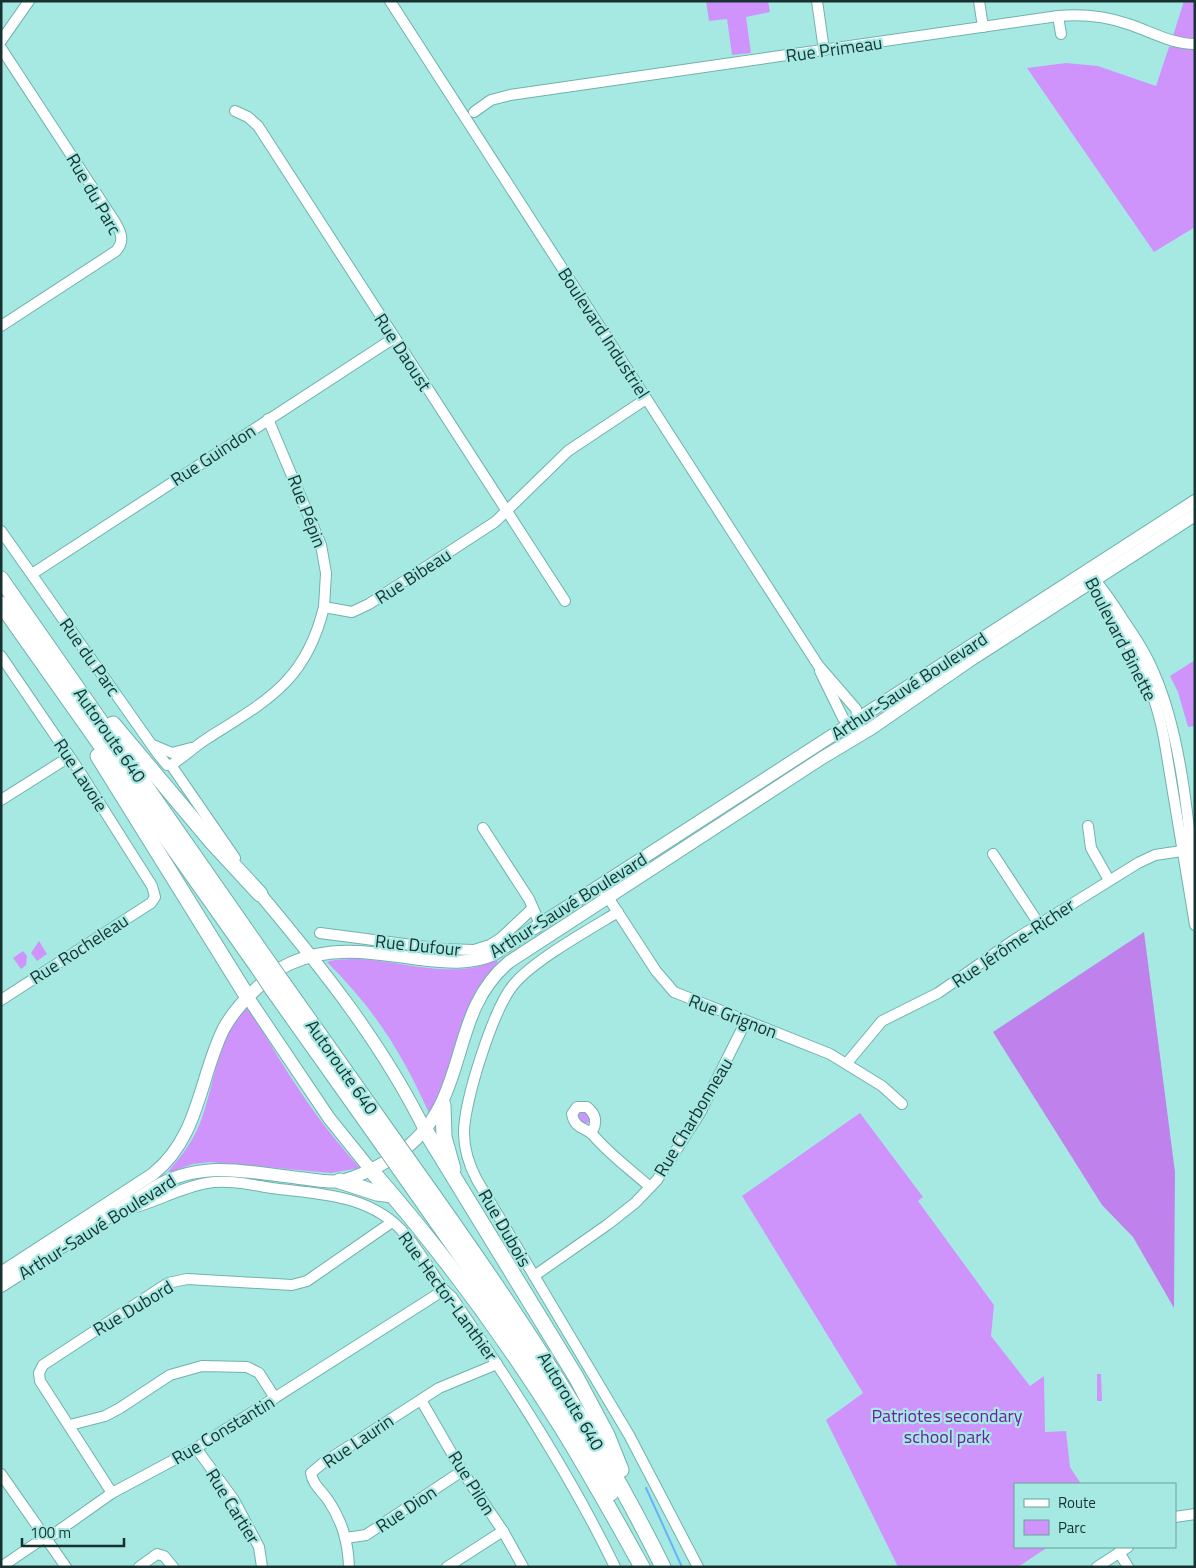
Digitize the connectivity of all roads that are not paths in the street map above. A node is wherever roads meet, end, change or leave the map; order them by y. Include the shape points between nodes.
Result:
1 (29, 1) edge
2 (390, 1) edge
3 (817, 1) edge
4 (980, 1) edge
5 (1058, 16) junction
6 (984, 27) junction
7 (1061, 34) dead end
8 (1, 41) edge
9 (1195, 44) edge
10 (1, 48) edge
11 (824, 50) junction
12 (235, 111) dead end
13 (474, 112) dead end
14 (1, 326) edge
15 (394, 338) junction
16 (646, 398) junction
17 (268, 419) junction
18 (1195, 501) edge
19 (506, 511) junction
20 (1195, 515) edge
21 (1, 531) edge
22 (32, 574) junction
23 (1, 579) edge
24 (1093, 582) junction
25 (565, 601) dead end
26 (1, 604) edge
27 (324, 607) junction
28 (1, 656) edge
29 (818, 666) junction
30 (65, 683) junction
31 (854, 721) junction
32 (861, 735) junction
33 (150, 743) junction
34 (197, 746) junction
35 (70, 757) junction
36 (171, 766) junction
37 (1, 800) edge
38 (1088, 826) dead end
39 (483, 828) dead end
40 (1189, 849) edge
41 (993, 854) dead end
42 (1109, 880) junction
43 (600, 885) junction
44 (1195, 890) edge
45 (260, 894) junction
46 (155, 896) joint
47 (608, 897) junction
48 (532, 909) junction
49 (618, 912) junction
50 (540, 924) junction
51 (1040, 924) junction
52 (1195, 924) edge
53 (320, 932) dead end
54 (311, 956) junction
55 (247, 996) junction
56 (2, 998) edge
57 (746, 1021) junction
58 (847, 1063) junction
59 (902, 1104) dead end
60 (443, 1105) junction
61 (425, 1130) junction
62 (592, 1133) dead end
63 (404, 1164) junction
64 (370, 1168) junction
65 (340, 1181) junction
66 (459, 1187) junction
67 (650, 1187) junction
68 (392, 1195) junction
69 (119, 1212) junction
70 (392, 1222) junction
71 (1, 1273) edge
72 (534, 1276) junction
73 (1, 1286) edge
74 (444, 1290) junction
75 (497, 1364) junction
76 (275, 1398) junction
77 (421, 1400) junction
78 (70, 1425) junction
79 (196, 1448) junction
80 (462, 1470) junction
81 (2, 1478) edge
82 (112, 1493) junction
83 (1195, 1514) edge
84 (1176, 1517) edge
85 (503, 1531) junction
86 (45, 1537) junction
87 (346, 1538) junction
88 (652, 1546) junction
89 (1123, 1549) edge
90 (1, 1567) edge
91 (66, 1567) edge
92 (139, 1567) edge
93 (172, 1567) edge
94 (262, 1567) edge
95 (349, 1567) edge
96 (447, 1567) edge
97 (522, 1567) edge
98 (616, 1567) edge
99 (642, 1567) edge
100 (648, 1567) edge
101 (663, 1567) edge
102 (698, 1567) edge
103 (1097, 1567) edge
104 (1128, 1567) edge

1 - 8 street
2 - 16 street, Boulevard Industriel
3 - 11 street
4 - 6 street
5 - 6 street, Rue Primeau
5 - 7 street
5 - 9 street, Rue Primeau via 1113,19 1170,40
6 - 11 street, Rue Primeau
10 - 14 street, Rue du Parc via 122,236 116,251
11 - 13 street, Rue Primeau via 504,96 491,100
12 - 15 street, Rue Daoust via 258,126
15 - 17 street, Rue Guindon
15 - 19 street, Rue Daoust
16 - 19 street, Rue Bibeau via 572,447
16 - 29 street, Boulevard Industriel
17 - 22 street, Rue Guindon
17 - 27 street, Rue Pépin via 321,545 326,573
18 - 24 main road
19 - 25 street, Rue Daoust
19 - 27 street, Rue Bibeau via 495,522 361,609 349,612
20 - 24 main road, Arthur-Sauvé Boulevard
21 - 22 street, Rue du Parc
22 - 33 street, Rue du Parc
23 - 30 highway, Autoroute 640
24 - 31 main road, Arthur-Sauvé Boulevard
24 - 32 main road, Arthur-Sauvé Boulevard
24 - 40 street, Boulevard Binette via 1136,657 1158,712
24 - 40 street, Boulevard Binette via 1134,635 1154,673 1169,715
26 - 30 highway, Autoroute 640
27 - 34 street via 310,649 287,682 268,699
28 - 35 street, Rue Lavoie
29 - 31 street, Boulevard Industriel via 828,692
29 - 31 street, Boulevard Industriel via 854,706
30 - 45 highway via 127,740
30 - 55 highway via 117,790
30 - 63 highway, Autoroute 640, bridge
31 - 32 street, Boulevard Industriel
31 - 43 main road, Arthur-Sauvé Boulevard
32 - 47 main road, Arthur-Sauvé Boulevard
33 - 34 street via 174,753
33 - 36 street, Rue du Parc
34 - 36 street
35 - 37 street
35 - 46 street, Rue Lavoie via 152,886
36 - 45 street, Rue du Parc
38 - 42 street via 1091,848
39 - 48 street
40 - 42 street, Rue Jérôme-Richer via 1144,859
40 - 44 street, Boulevard Binette
40 - 52 street, Boulevard Binette
41 - 51 street
42 - 51 street, Rue Jérôme-Richer
43 - 47 street, Rue Grignon
43 - 50 main road, Arthur-Sauvé Boulevard
45 - 54 main road
46 - 56 street, Rue Rocheleau via 151,903
47 - 49 street, Rue Grignon
47 - 60 main road, Arthur-Sauvé Boulevard via 520,954 495,976 474,1009
48 - 50 street
48 - 53 street, Rue Dufour via 501,938 474,950 443,949
49 - 57 street, Rue Grignon via 672,990
49 - 72 street, Rue Dubois via 532,967 510,988 490,1032 465,1118 464,1140 470,1165
50 - 54 main road, Arthur-Sauvé Boulevard via 494,954 469,961 449,962 353,951
51 - 58 street, Rue Jérôme-Richer via 938,993 882,1021
54 - 55 main road, Arthur-Sauvé Boulevard via 282,968
54 - 61 main road via 368,1033
55 - 64 main road via 329,1118
55 - 71 main road, Arthur-Sauvé Boulevard via 223,1030 190,1127 168,1160 148,1178
57 - 58 street, Rue Grignon
57 - 67 street, Rue Charbonneau via 696,1121
58 - 59 street, Rue Grignon
60 - 61 main road, Arthur-Sauvé Boulevard
60 - 66 highway via 446,1143
61 - 64 main road, Arthur-Sauvé Boulevard via 399,1153
61 - 66 highway
62 - 67 street
63 - 88 highway, Autoroute 640 via 550,1366
63 - 100 highway, Autoroute 640 via 544,1376 610,1490
64 - 65 main road, Arthur-Sauvé Boulevard
64 - 68 highway
65 - 68 highway
65 - 69 main road, Arthur-Sauvé Boulevard via 228,1170 195,1171 167,1180
66 - 88 highway via 594,1410
67 - 72 street, Rue Charbonneau via 607,1225
68 - 99 highway via 473,1297 537,1389
69 - 70 street, Rue Hector-Lanthier via 196,1186 221,1182 343,1197 364,1204
69 - 73 main road, Arthur-Sauvé Boulevard
70 - 74 street, Rue Hector-Lanthier via 407,1235
70 - 78 street, Rue Dubord via 307,1281 292,1285 187,1279 168,1283 43,1365 40,1381
72 - 102 street, Rue Dubois via 633,1441
74 - 75 street, Rue Hector-Lanthier
74 - 76 street, Rue Constantin
75 - 77 street, Rue Laurin via 439,1388
75 - 98 street, Rue Hector-Lanthier via 575,1490
76 - 78 street via 259,1373 247,1366 202,1366 170,1375 105,1416
76 - 79 street, Rue Constantin
77 - 80 street, Rue Pilon
77 - 87 street, Rue Laurin via 311,1473 313,1483 339,1518
78 - 82 street, Rue Dubord
79 - 82 street, Rue Constantin
79 - 94 street, Rue Cartier via 234,1500 260,1547
80 - 85 street, Rue Pilon
80 - 87 street, Rue Dion via 366,1535
81 - 86 street
82 - 86 street, Rue Constantin
83 - 84 street
85 - 96 street
85 - 97 street, Rue Pilon
86 - 90 street, Rue Constantin
86 - 91 street
87 - 95 street, Rue Laurin
88 - 101 highway, Autoroute 640
89 - 103 street
89 - 104 street
92 - 93 street via 157,1554 164,1556

